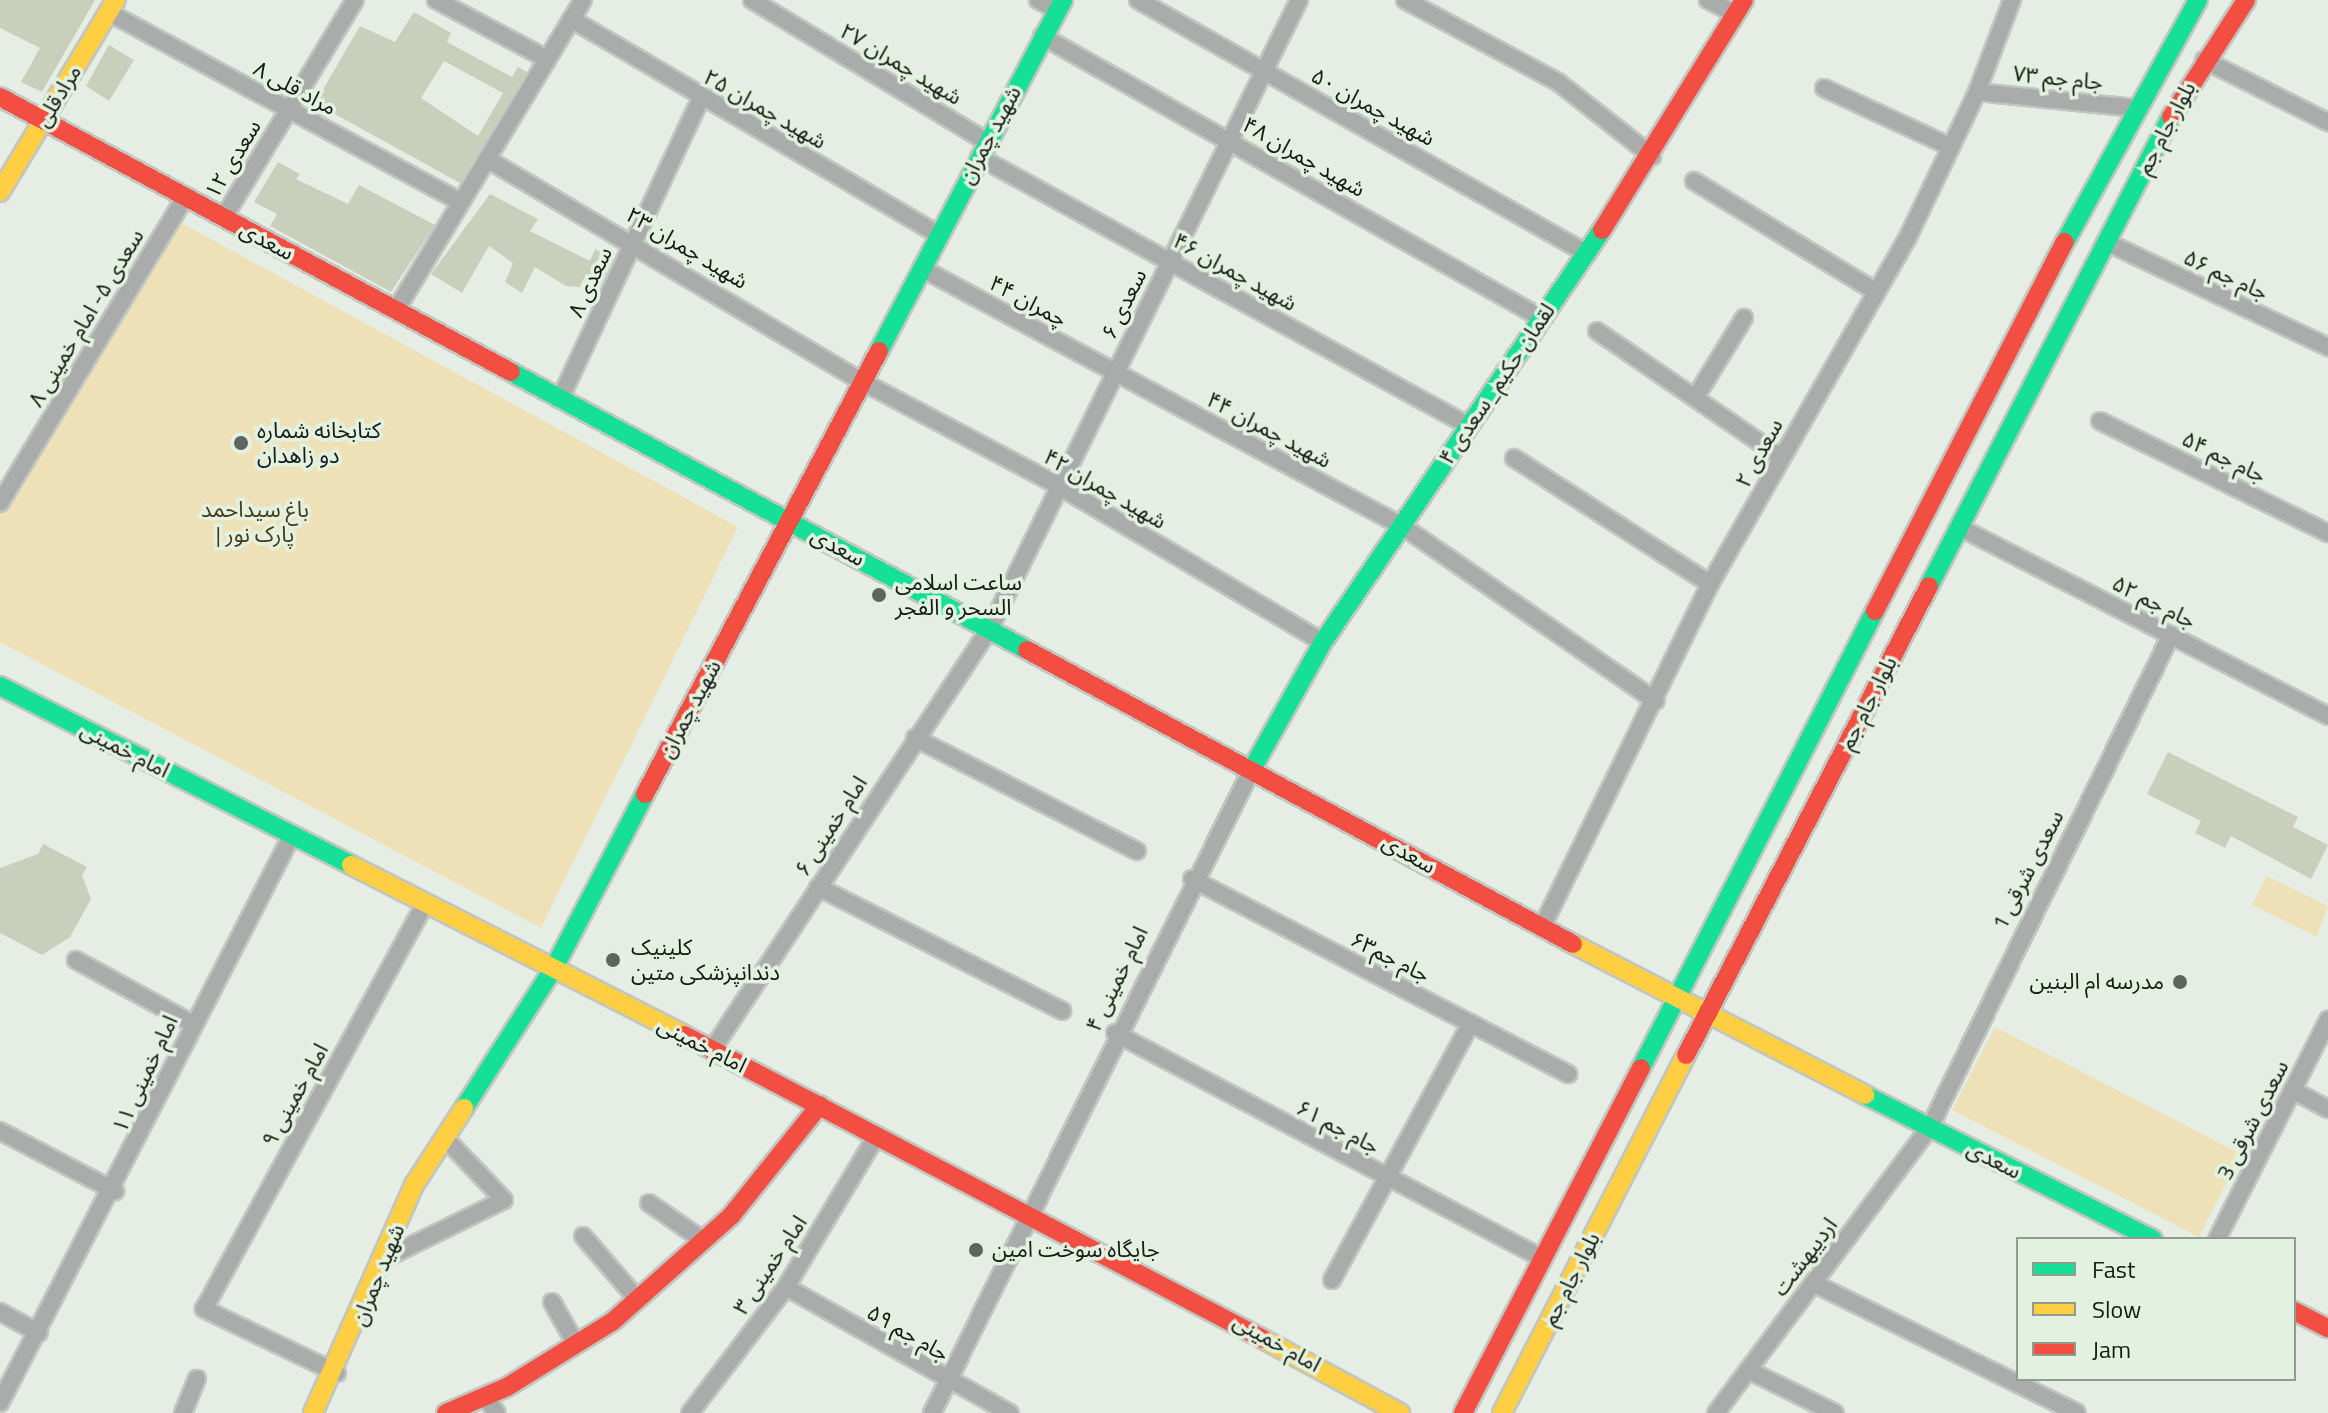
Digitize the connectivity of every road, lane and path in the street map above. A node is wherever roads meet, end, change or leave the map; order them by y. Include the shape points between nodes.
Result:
1 (355, 0) edge
2 (436, 0) edge
3 (583, 0) edge
4 (752, 0) edge
5 (1038, 0) edge
6 (1138, 0) edge
7 (1299, 0) edge
8 (1405, 0) edge
9 (1708, 0) edge
10 (2012, 0) edge
11 (2198, 0) edge
12 (2246, 0) edge
13 (1060, 5) edge
14 (112, 6) edge
15 (1740, 7) edge
16 (571, 19) junction
17 (1042, 36) junction
18 (547, 59) junction
19 (2204, 60) junction
20 (1264, 70) junction
21 (1824, 88) dead end
22 (1977, 92) junction
23 (0, 97) edge
24 (701, 98) junction
25 (2135, 108) junction
26 (289, 110) junction
27 (43, 120) junction
28 (2328, 122) edge
29 (1229, 140) junction
30 (1951, 147) junction
31 (983, 149) junction
32 (1652, 156) junction
33 (487, 159) junction
34 (1694, 181) dead end
35 (0, 192) edge
36 (185, 197) junction
37 (461, 202) junction
38 (224, 217) junction
39 (2074, 226) junction
40 (938, 234) junction
41 (634, 240) junction
42 (2106, 242) junction
43 (1586, 253) junction
44 (1170, 261) junction
45 (921, 268) junction
46 (1875, 291) junction
47 (396, 310) junction
48 (1744, 318) dead end
49 (1543, 319) junction
50 (1597, 331) dead end
51 (2328, 347) edge
52 (1115, 373) junction
53 (861, 381) junction
54 (1695, 398) junction
55 (560, 399) junction
56 (2100, 421) dead end
57 (1469, 426) junction
58 (1781, 457) junction
59 (1514, 458) dead end
60 (1059, 486) junction
61 (0, 503) edge
62 (788, 521) junction
63 (1402, 526) junction
64 (1959, 527) junction
65 (2328, 533) edge
66 (1710, 584) junction
67 (990, 628) junction
68 (2171, 635) junction
69 (1323, 642) junction
70 (0, 686) edge
71 (1656, 701) junction
72 (2328, 716) edge
73 (915, 738) junction
74 (1252, 769) junction
75 (292, 835) junction
76 (1137, 851) dead end
77 (1192, 879) junction
78 (818, 887) junction
79 (425, 903) junction
80 (1542, 927) junction
81 (76, 960) dead end
82 (554, 968) junction
83 (1675, 999) junction
84 (1062, 1011) dead end
85 (1707, 1016) junction
86 (2328, 1020) edge
87 (1471, 1023) junction
88 (193, 1024) junction
89 (1115, 1033) junction
90 (712, 1050) junction
91 (1568, 1074) dead end
92 (2292, 1090) junction
93 (820, 1105) junction
94 (2328, 1109) edge
95 (1930, 1127) junction
96 (0, 1131) edge
97 (877, 1135) junction
98 (445, 1138) junction
99 (1387, 1178) junction
100 (115, 1191) junction
101 (649, 1203) dead end
102 (1029, 1213) junction
103 (583, 1236) dead end
104 (2149, 1237) edge
105 (2218, 1237) edge
106 (704, 1241) junction
107 (386, 1258) junction
108 (1542, 1258) junction
109 (1332, 1280) dead end
110 (1813, 1283) junction
111 (786, 1287) junction
112 (638, 1300) junction
113 (552, 1302) dead end
114 (0, 1312) edge
115 (2296, 1312) edge
116 (2328, 1328) edge
117 (39, 1333) junction
118 (576, 1344) junction
119 (1748, 1370) junction
120 (337, 1373) junction
121 (197, 1379) dead end
122 (948, 1381) junction
123 (484, 1396) junction
124 (0, 1403) edge
125 (314, 1412) edge
126 (183, 1413) edge
127 (332, 1413) edge
128 (446, 1413) edge
129 (497, 1413) edge
130 (690, 1413) edge
131 (932, 1413) edge
132 (1010, 1413) edge
133 (1400, 1413) edge
134 (1463, 1413) edge
135 (1502, 1413) edge
136 (1716, 1413) edge
137 (1835, 1413) edge
138 (2077, 1413) edge

1 - 26 street, سعدی ۱۲
2 - 18 street
3 - 16 street
4 - 31 street, شهید چمران ۲۷
5 - 13 street
6 - 20 street, شهید چمران ۵۰
7 - 20 street, سعدی ۶
8 - 32 street via 1558,82
9 - 15 street
10 - 22 street, سعدی ۲
11 - 25 main road, بلوار جام جم
12 - 19 main road, بلوار جام جم
13 - 17 main road, شهید چمران
14 - 26 street, مراد قلی ۸
14 - 27 main road, مرادقلی
15 - 32 main road, لقمان حکیم_سعدی ۴
16 - 18 street
16 - 24 street, شهید چمران ۲۵
17 - 29 street, شهید چمران ۴۸
17 - 31 main road, شهید چمران
18 - 33 street
19 - 28 street
19 - 42 main road, بلوار جام جم
20 - 29 street, سعدی ۶
20 - 43 street, شهید چمران ۵۰
21 - 30 street
22 - 25 street, جام جم ۷۳
22 - 30 street, سعدی ۲
23 - 27 main road, سعدی
24 - 40 street, شهید چمران ۲۵
24 - 41 street, سعدی ۸
25 - 39 main road, بلوار جام جم
26 - 37 street, مراد قلی ۸
26 - 38 street, سعدی ۱۲
27 - 35 main road, مرادقلی
27 - 36 main road, سعدی
29 - 44 street, سعدی ۶
29 - 49 street, شهید چمران ۴۸
30 - 46 street, سعدی ۲
31 - 40 main road, شهید چمران
31 - 44 street, شهید چمران ۴۶
32 - 43 main road, لقمان حکیم_سعدی ۴
33 - 37 street
33 - 41 street, شهید چمران ۲۳
34 - 46 street
36 - 38 main road, سعدی
36 - 61 street, سعدی ۵- امام خمینی ۸
37 - 47 street
38 - 47 main road, سعدی
39 - 42 main road
39 - 83 main road, بلوار جام جم
40 - 45 main road, شهید چمران
41 - 53 street, شهید چمران ۲۳
41 - 55 street, سعدی ۸
42 - 51 street, جام جم ۵۶
42 - 64 main road, بلوار جام جم
43 - 49 main road, لقمان حکیم_سعدی ۴
44 - 52 street, سعدی ۶
44 - 57 street, شهید چمران ۴۶
45 - 52 street, چمران ۴۴
45 - 53 main road, شهید چمران
46 - 58 street, سعدی ۲
47 - 55 main road, سعدی
48 - 54 street
49 - 57 main road, لقمان حکیم_سعدی ۴
50 - 54 street
52 - 60 street, سعدی ۶
52 - 63 street, شهید چمران ۴۴
53 - 60 street, شهید چمران ۴۲
53 - 62 main road, شهید چمران
54 - 58 street
55 - 62 main road, سعدی
56 - 65 street, جام جم ۵۴
57 - 63 main road, لقمان حکیم_سعدی ۴
58 - 66 street, سعدی ۲
59 - 66 street
60 - 67 street, سعدی ۶
60 - 69 street, شهید چمران ۴۲
62 - 67 main road, سعدی
62 - 82 main road, شهید چمران
63 - 69 main road, لقمان حکیم_سعدی ۴
63 - 71 street, شهید چمران ۴۴
64 - 68 street, جام جم ۵۲
64 - 85 main road, بلوار جام جم
66 - 71 street, سعدی ۲
67 - 73 street, امام خمینی ۶
67 - 74 main road, سعدی
68 - 72 street, جام جم ۵۲
68 - 95 street, سعدی شرقی 1
69 - 74 main road, لقمان حکیم_سعدی ۴
70 - 75 main road, امام خمینی
71 - 80 street, سعدی ۲
73 - 76 street
73 - 78 street, امام خمینی ۶
74 - 77 street, امام خمینی ۴
74 - 80 main road, سعدی
75 - 79 main road, امام خمینی
75 - 88 street, امام خمینی ۱۱
77 - 87 street, جام جم۶۳
77 - 89 street, امام خمینی ۴
78 - 84 street
78 - 90 street, امام خمینی ۶
79 - 82 main road, امام خمینی
79 - 120 street, امام خمینی ۹ via 204,1309
80 - 83 main road, سعدی
81 - 88 street
82 - 90 main road, امام خمینی
82 - 98 main road, شهید چمران
83 - 85 main road, سعدی
83 - 108 main road, بلوار جام جم
85 - 95 main road, سعدی
85 - 135 main road, بلوار جام جم
86 - 92 street, سعدی شرقی 3
87 - 91 street, جام جم۶۳
87 - 99 street
88 - 100 street, امام خمینی ۱۱
89 - 99 street, جام جم ۶۱
89 - 102 street, امام خمینی ۴
90 - 93 main road, امام خمینی
92 - 94 street
92 - 105 street, سعدی شرقی 3
93 - 97 main road, امام خمینی
93 - 106 main road
95 - 104 main road, سعدی
95 - 110 street, اردیبهشت
96 - 100 street
97 - 102 main road, امام خمینی
97 - 111 street, امام خمینی ۳
98 - 107 main road, شهید چمران via 414,1185
98 - 107 street via 504,1200
99 - 108 street, جام جم ۶۱
99 - 109 street
100 - 117 street, امام خمینی ۱۱
101 - 106 street
102 - 122 street, امام خمینی ۴
102 - 133 main road, امام خمینی
103 - 112 street
106 - 112 main road
107 - 120 main road, شهید چمران
108 - 134 main road, بلوار جام جم
110 - 119 street, اردیبهشت
110 - 138 street
111 - 122 street, جام جم ۵۹
111 - 130 street, امام خمینی ۳
112 - 118 main road
113 - 118 street
114 - 117 street
115 - 116 main road
117 - 124 street, امام خمینی ۱۱
118 - 123 main road
119 - 136 street, اردیبهشت
119 - 137 street
120 - 125 main road, شهید چمران
121 - 126 street
122 - 131 street, امام خمینی ۴
122 - 132 street, جام جم ۵۹
123 - 128 main road
123 - 129 street
125 - 127 main road

